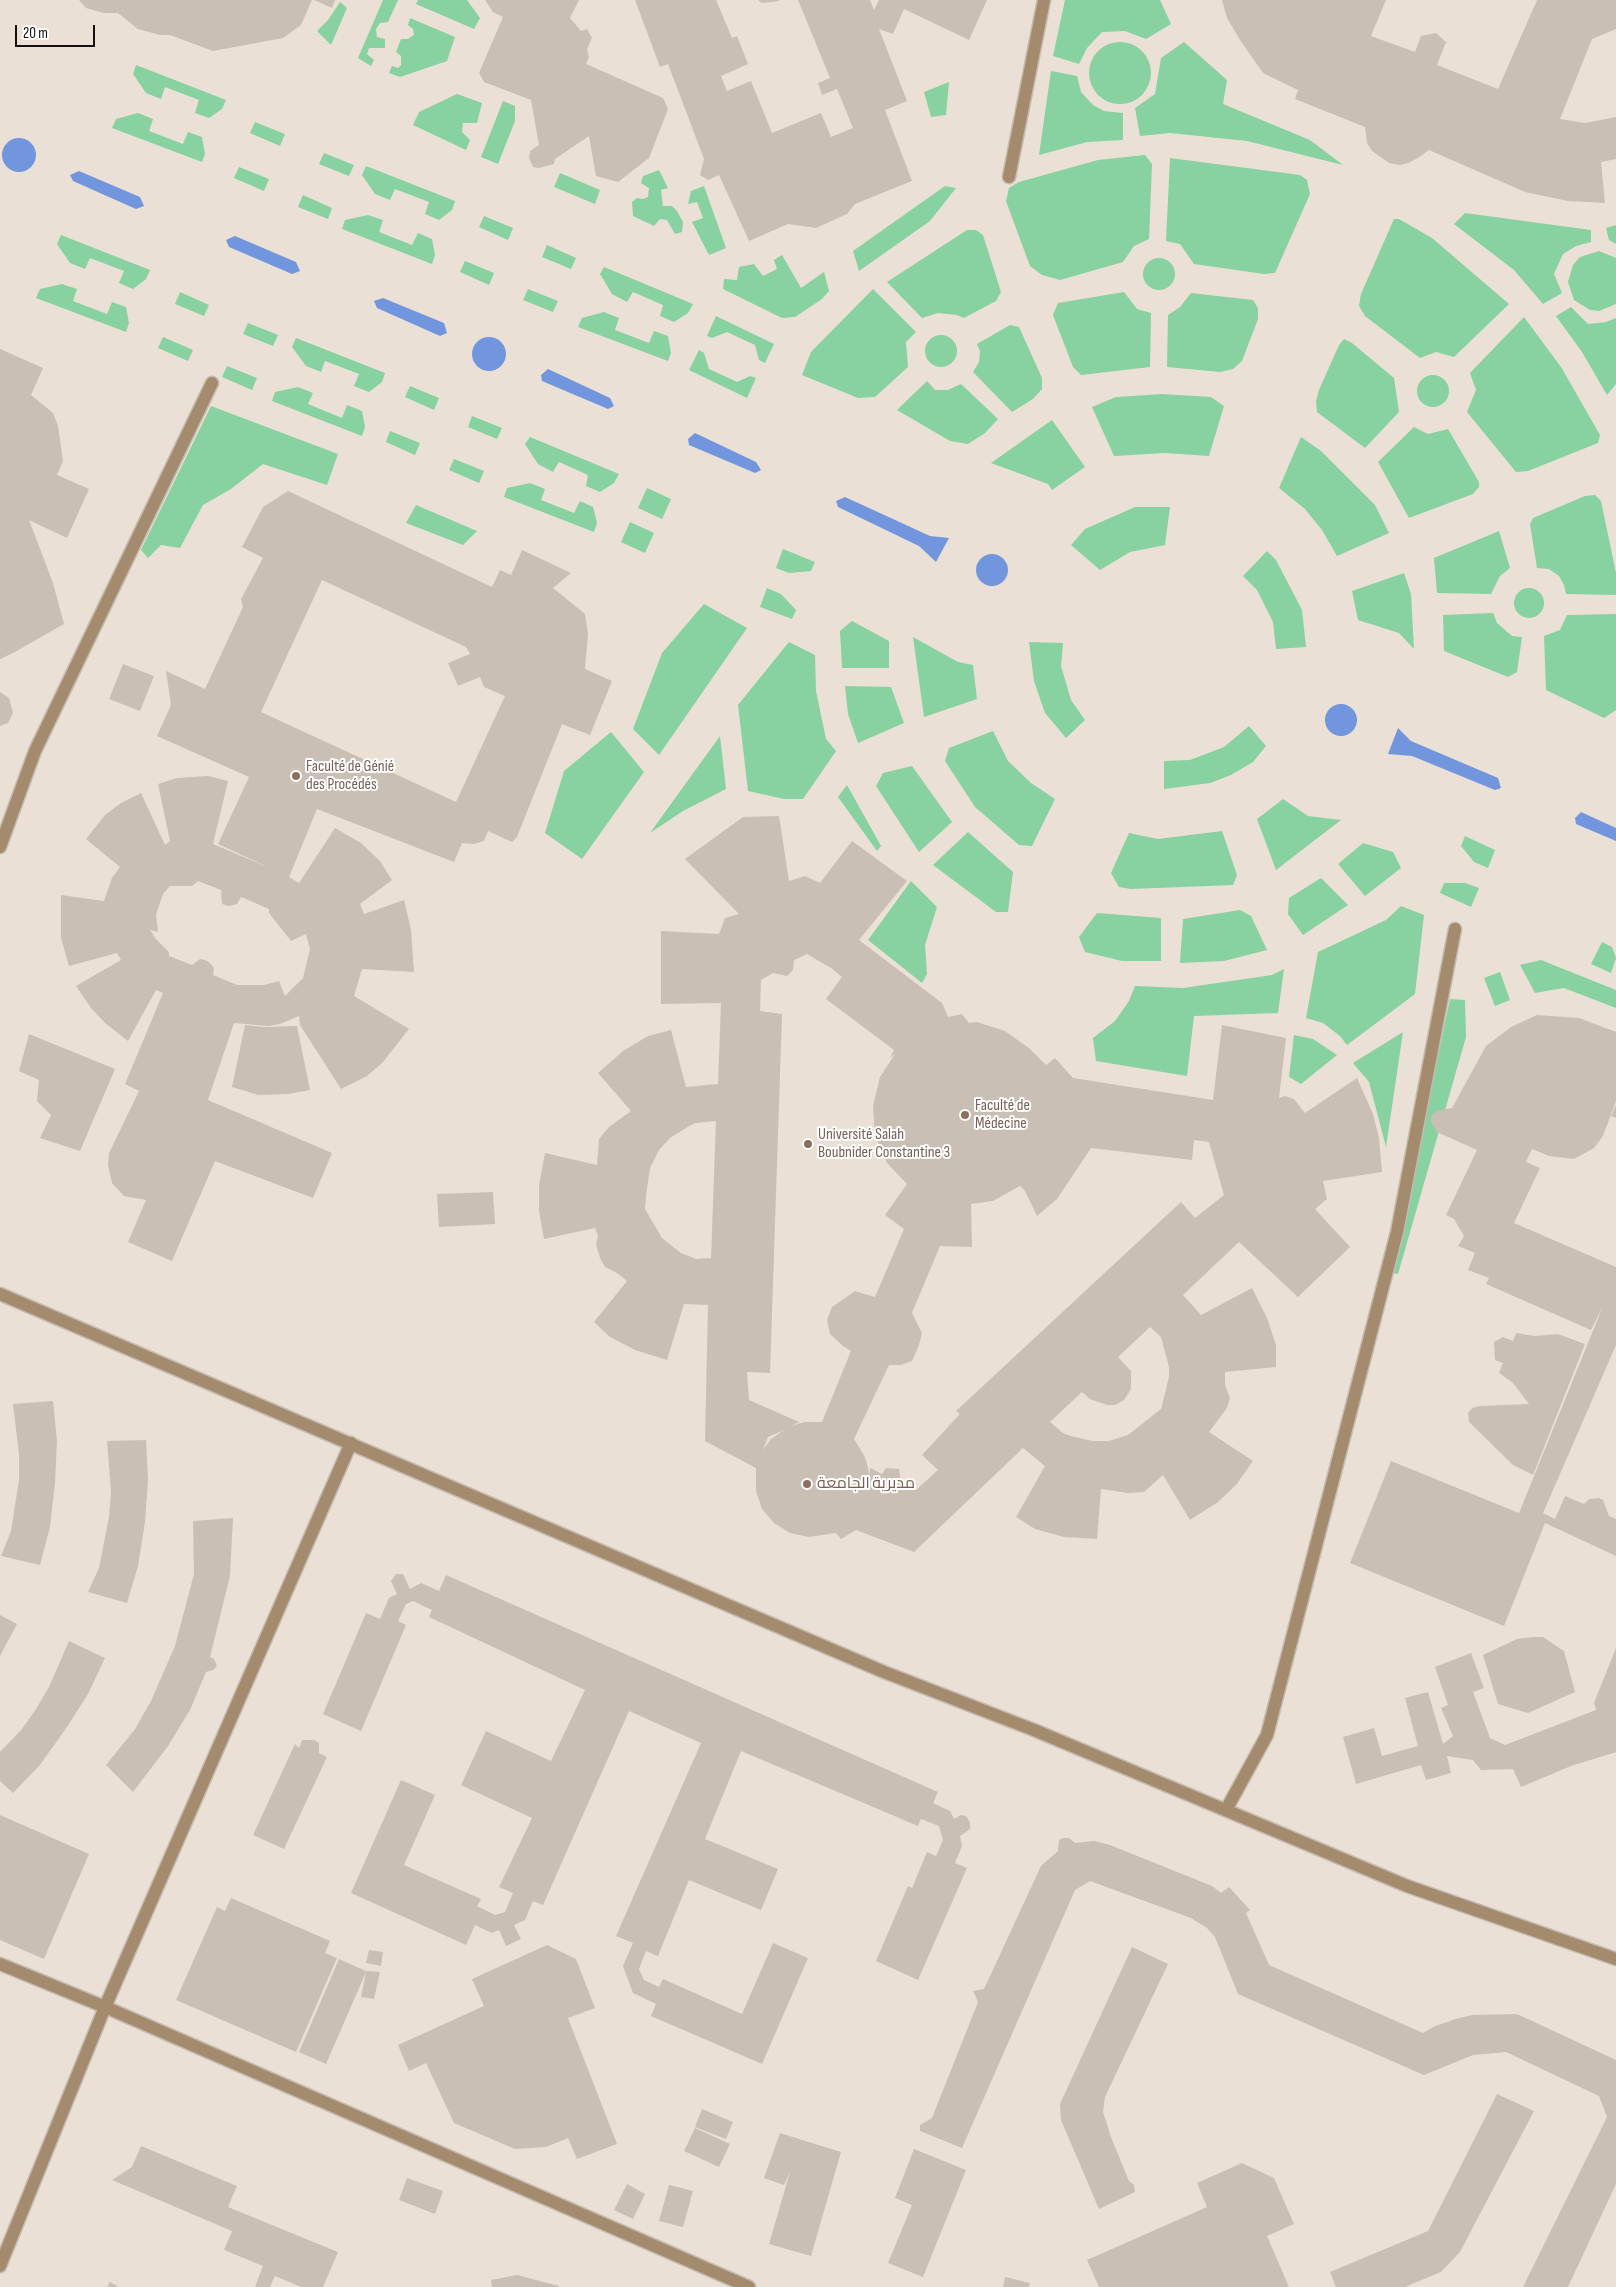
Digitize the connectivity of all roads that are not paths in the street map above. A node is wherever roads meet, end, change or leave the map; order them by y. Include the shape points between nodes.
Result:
1 (1044, 0) edge
2 (1009, 177) dead end
3 (212, 384) dead end
4 (0, 847) edge
5 (1455, 929) dead end
6 (0, 1294) edge
7 (351, 1443) junction
8 (1226, 1810) junction
9 (1616, 1959) edge
10 (0, 1964) edge
11 (105, 2007) junction
12 (0, 2266) edge
13 (749, 2287) edge

1 - 2 street
3 - 4 street via 35,751
5 - 8 street via 1397,1232 1267,1735
6 - 7 street
7 - 8 street via 875,1668
7 - 11 street
8 - 9 street via 1407,1886
10 - 11 street
11 - 12 street
11 - 13 street

